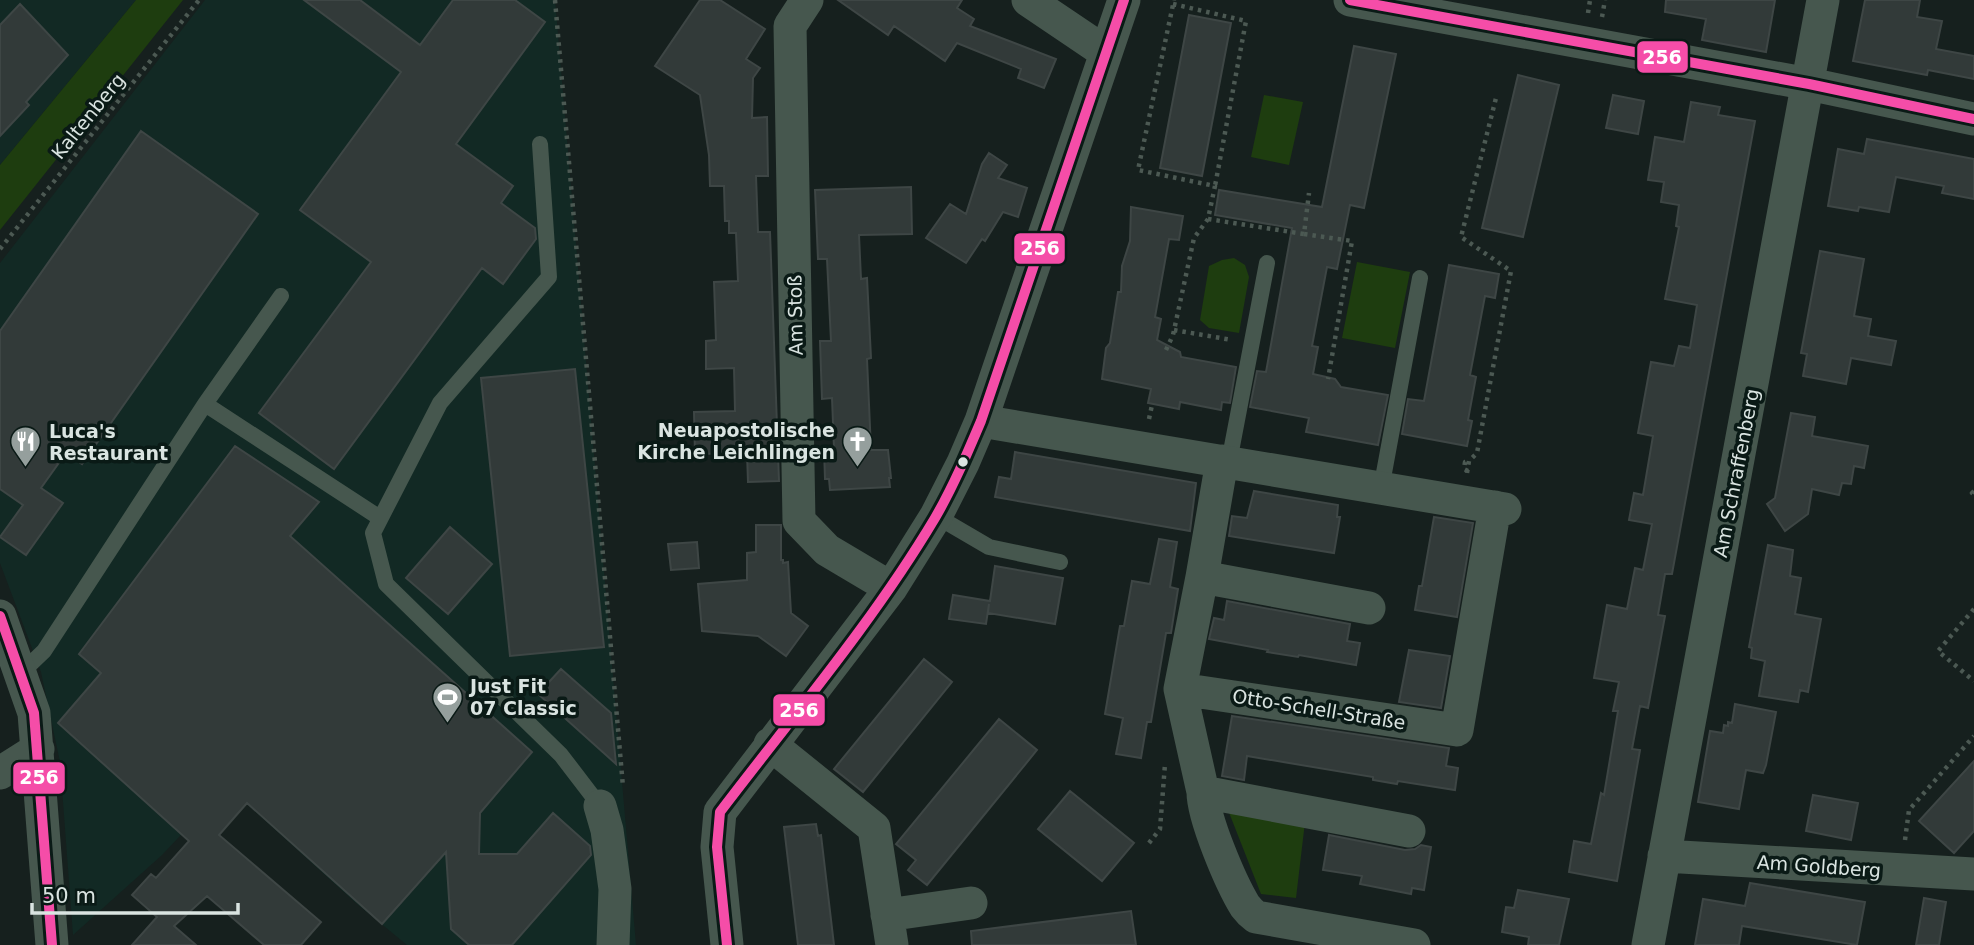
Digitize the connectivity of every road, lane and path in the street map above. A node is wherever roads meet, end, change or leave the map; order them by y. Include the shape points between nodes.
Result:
1 (199, 0) edge
2 (555, 0) edge
3 (807, 0) edge
4 (1028, 0) edge
5 (1124, 0) edge
6 (1350, 0) edge
7 (1823, 0) edge
8 (1173, 2) edge
9 (1105, 52) junction
10 (1809, 84) junction
11 (1496, 98) dead end
12 (1974, 119) edge
13 (540, 144) dead end
14 (1215, 186) junction
15 (1309, 193) dead end
16 (1208, 219) junction
17 (1304, 234) junction
18 (0, 249) edge
19 (1267, 263) dead end
20 (1420, 278) dead end
21 (281, 296) dead end
22 (1174, 330) junction
23 (1251, 343) junction
24 (1166, 350) dead end
25 (1328, 379) dead end
26 (205, 404) junction
27 (981, 421) junction
28 (1469, 461) junction
29 (1226, 462) junction
30 (1463, 485) junction
31 (1381, 489) junction
32 (936, 516) junction
33 (380, 518) junction
34 (1060, 562) dead end
35 (1202, 577) junction
36 (891, 588) junction
37 (1369, 608) dead end
38 (1974, 609) edge
39 (0, 616) edge
40 (21, 673) junction
41 (1974, 681) edge
42 (1180, 689) junction
43 (1974, 736) edge
44 (770, 744) junction
45 (38, 749) junction
46 (0, 773) edge
47 (1203, 792) junction
48 (612, 799) junction
49 (1161, 820) dead end
50 (1409, 831) dead end
51 (1149, 844) dead end
52 (1664, 856) junction
53 (1900, 871) junction
54 (1974, 874) edge
55 (971, 903) dead end
56 (890, 930) edge
57 (52, 945) edge
58 (613, 945) edge
59 (727, 945) edge
60 (1413, 945) edge
61 (1648, 945) edge

1 - 18 path, Kaltenberg
2 - 48 path
3 - 36 street, Am Stoß via 790,26 799,521 827,550
4 - 9 street
5 - 9 street
6 - 10 street
7 - 10 street, Am Schraffenberg
8 - 14 path via 1246,20
8 - 14 path via 1138,170
9 - 27 street
10 - 12 street
10 - 52 street, Am Schraffenberg
11 - 28 path via 1461,237 1511,271 1477,453
13 - 33 lane via 549,277 440,402
14 - 16 path
15 - 17 path
16 - 17 path
16 - 22 path via 1194,238
17 - 25 path via 1352,241
19 - 23 lane
20 - 31 lane
21 - 26 lane
22 - 23 path
22 - 24 path
23 - 29 lane
26 - 33 lane
26 - 40 lane via 44,651
27 - 29 street
27 - 32 street
28 - 30 path
28 - 30 path via 1465,462
29 - 31 street
29 - 35 street
30 - 31 street
30 - 42 street, Otto-Schell-Straße via 1500,508 1457,730
32 - 34 lane via 989,547
32 - 36 street
33 - 48 lane via 373,533 386,584
35 - 37 street
35 - 42 street
36 - 44 street
38 - 41 path via 1938,651
39 - 40 street
40 - 45 street via 34,713
42 - 47 street
43 - 53 path via 1909,810
44 - 56 street via 874,828
44 - 59 street via 720,812 717,847
45 - 46 street
45 - 57 street
47 - 50 street
47 - 60 street via 1203,804 1226,864 1246,907 1256,917
48 - 58 street via 607,831 615,889
49 - 51 path
52 - 53 street, Am Goldberg
52 - 61 street, Am Schraffenberg
53 - 54 street, Am Goldberg
55 - 56 street

